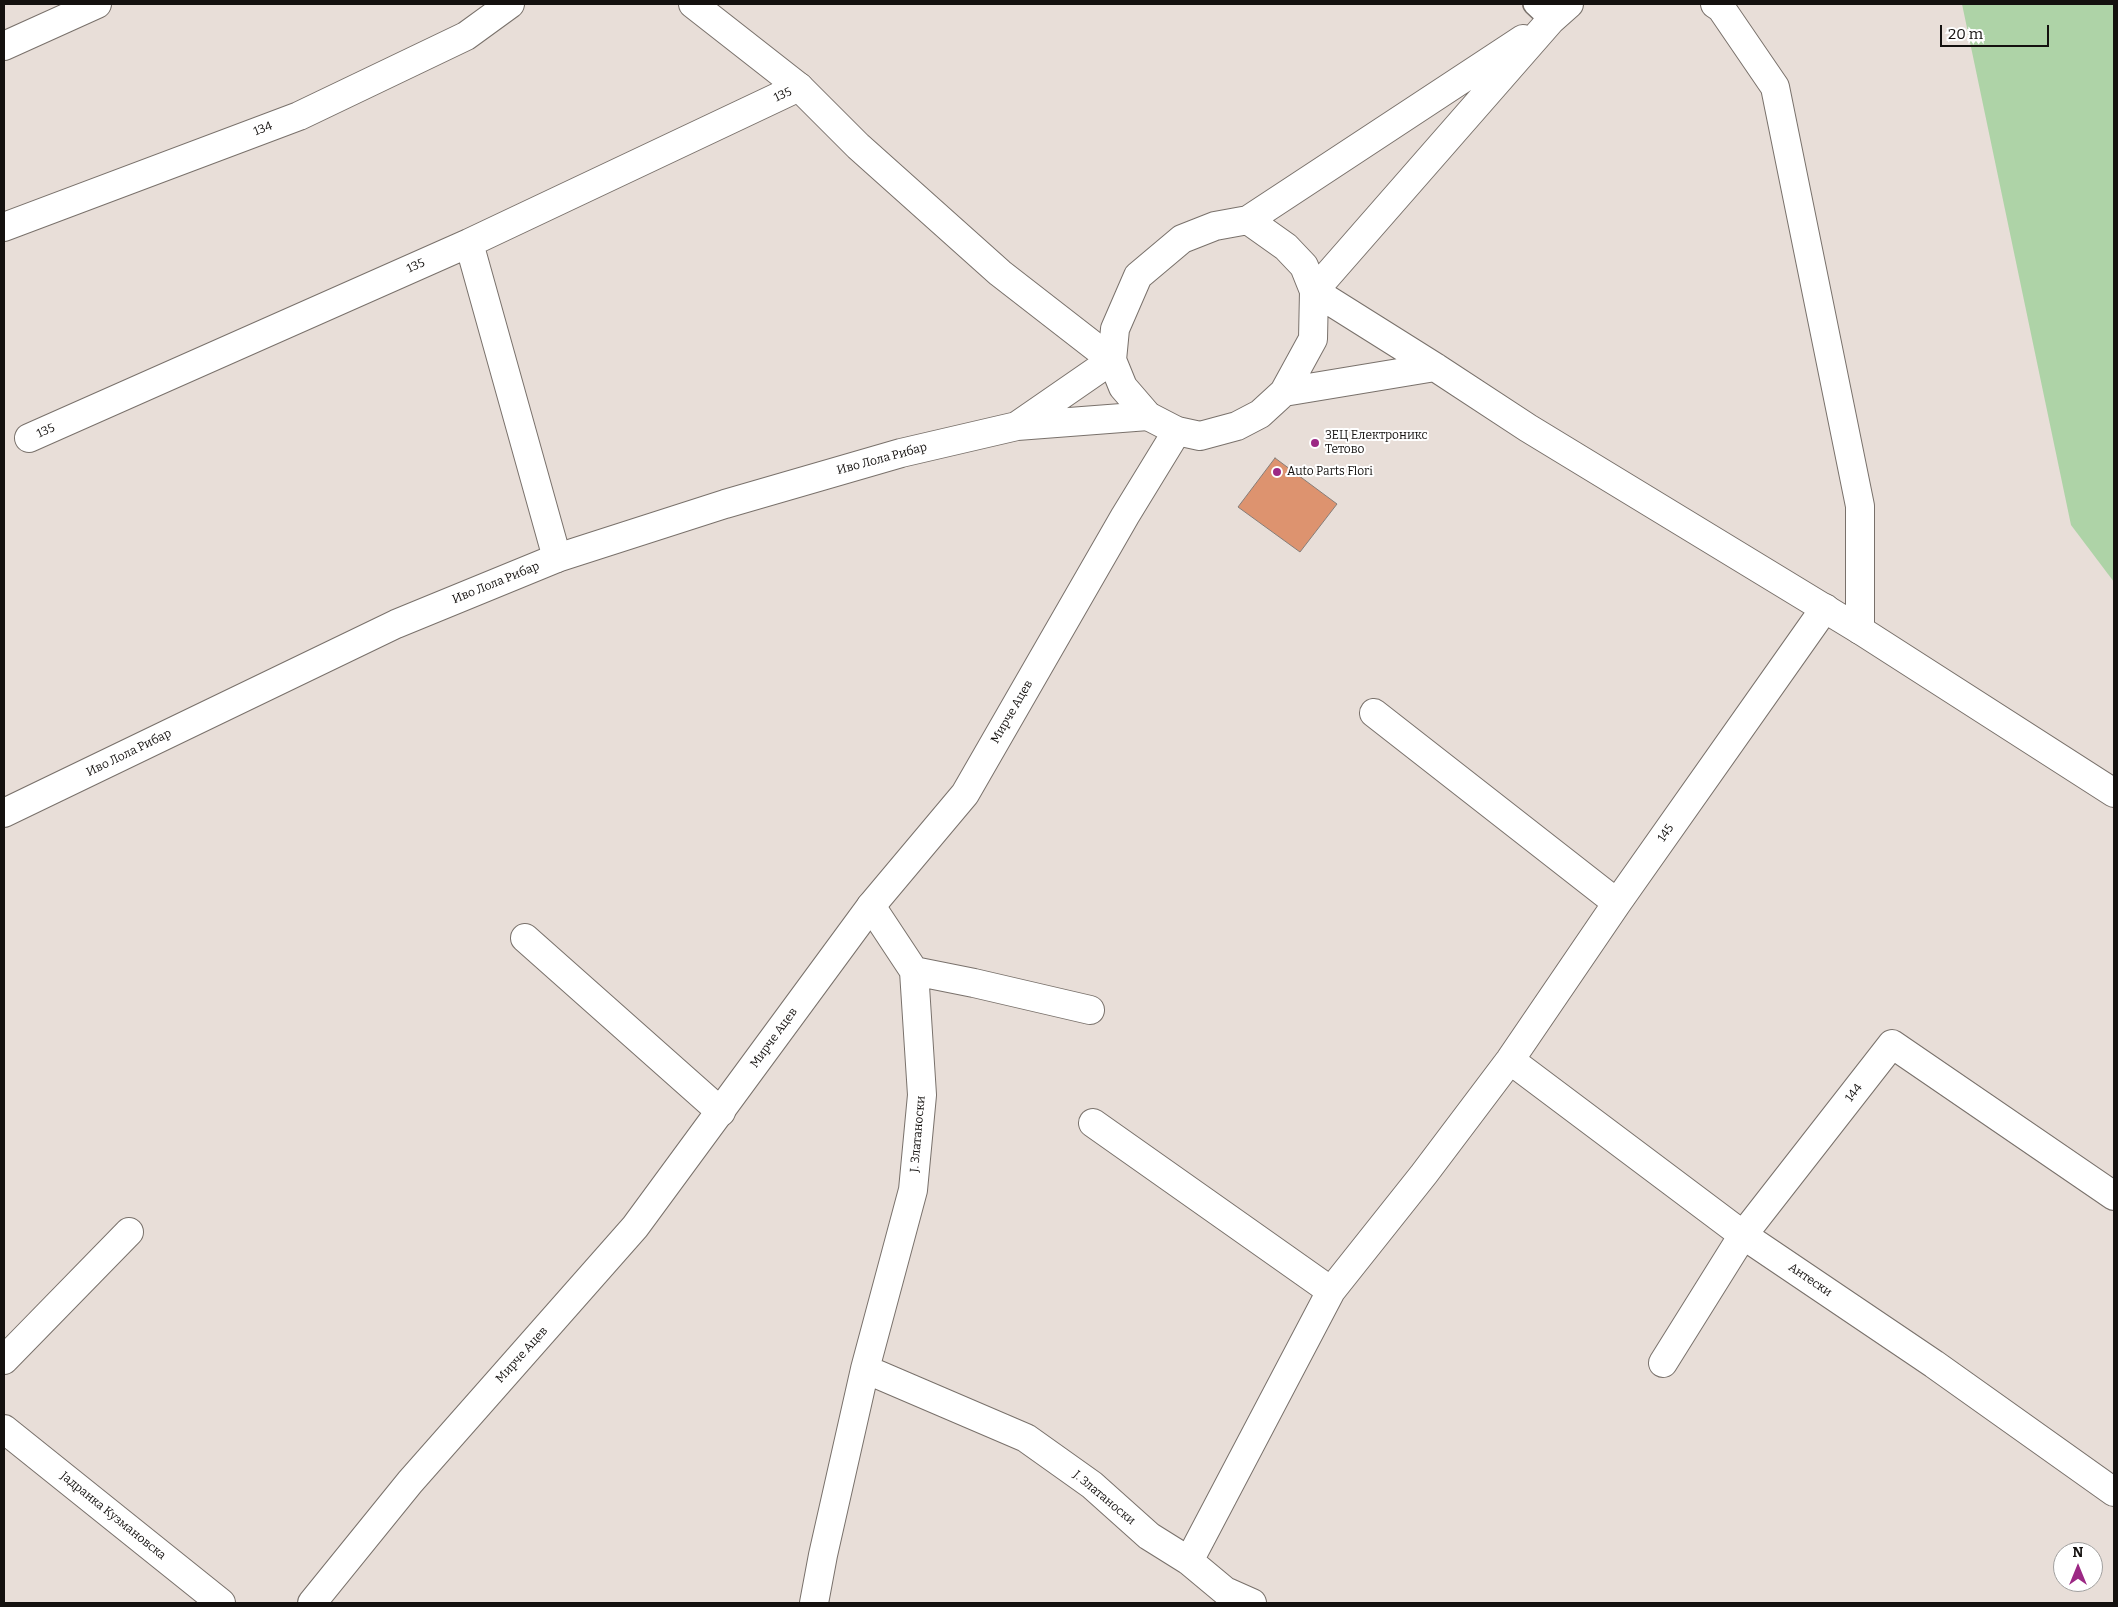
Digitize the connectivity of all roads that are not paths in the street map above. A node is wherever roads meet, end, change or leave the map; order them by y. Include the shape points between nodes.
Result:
1 (97, 4) edge
2 (510, 4) edge
3 (693, 4) edge
4 (1715, 4) edge
5 (1552, 9) edge
6 (4, 46) edge
7 (799, 87) junction
8 (1248, 220) junction
9 (4, 227) edge
10 (469, 243) junction
11 (1314, 291) junction
12 (1112, 360) junction
13 (1435, 367) junction
14 (1284, 392) junction
15 (1148, 416) junction
16 (1017, 426) junction
17 (1177, 431) junction
18 (29, 438) dead end
19 (557, 558) junction
20 (1825, 608) junction
21 (1860, 630) junction
22 (1374, 713) dead end
23 (2114, 793) edge
24 (4, 813) edge
25 (1617, 903) junction
26 (871, 906) junction
27 (525, 938) dead end
28 (914, 971) junction
29 (1090, 1010) dead end
30 (1510, 1060) junction
31 (721, 1112) junction
32 (1093, 1123) dead end
33 (2114, 1196) edge
34 (129, 1232) dead end
35 (1744, 1235) junction
36 (1331, 1291) junction
37 (4, 1360) edge
38 (1663, 1363) dead end
39 (865, 1369) junction
40 (4, 1429) edge
41 (2114, 1492) edge
42 (1189, 1561) junction
43 (1222, 1597) edge
44 (221, 1603) edge
45 (312, 1603) edge
46 (814, 1603) edge
47 (1252, 1603) edge

1 - 6 street
2 - 9 street, 134 via 466,36 299,116
3 - 7 street, 135
4 - 21 street via 1722,8 1775,87 1860,506
5 - 8 street
5 - 11 street
7 - 10 street, 135
7 - 12 street, 135 via 858,146 1000,273
8 - 11 street via 1286,247 1304,266
8 - 12 street via 1215,226 1182,239 1138,276 1115,330
10 - 18 street, 135
10 - 19 street
11 - 13 street
11 - 14 street via 1313,339
12 - 15 street via 1123,387
12 - 16 street
13 - 14 street
13 - 20 street via 1528,428
14 - 17 street via 1260,414 1236,426 1200,436
15 - 16 street
15 - 17 street
16 - 19 street, Иво Лола Рибар via 901,453 744,498
17 - 26 street, Мирче Ацев via 965,794
19 - 24 street, Иво Лола Рибар via 396,624
20 - 21 street
20 - 25 street, 145
21 - 23 street
22 - 25 street
25 - 30 street, 145
26 - 28 street, Ј. Златаноски
26 - 31 street, Мирче Ацев
27 - 31 street
28 - 29 street
28 - 39 street, Ј. Златаноски via 922,1096 913,1190
30 - 35 street, Антески
30 - 36 street, 145
31 - 45 street, Мирче Ацев via 635,1227 410,1482
32 - 36 street
33 - 35 street, 144 via 1892,1044
34 - 37 street
35 - 38 street, 144
35 - 41 street, Антески
36 - 42 street, 145
39 - 42 street, Ј. Златаноски via 1026,1438 1092,1485 1149,1536
39 - 46 street, Ј. Златаноски
40 - 44 street, Јадранка Кузмановска
42 - 43 street, Ј. Златаноски
43 - 47 street, Ј. Златаноски

